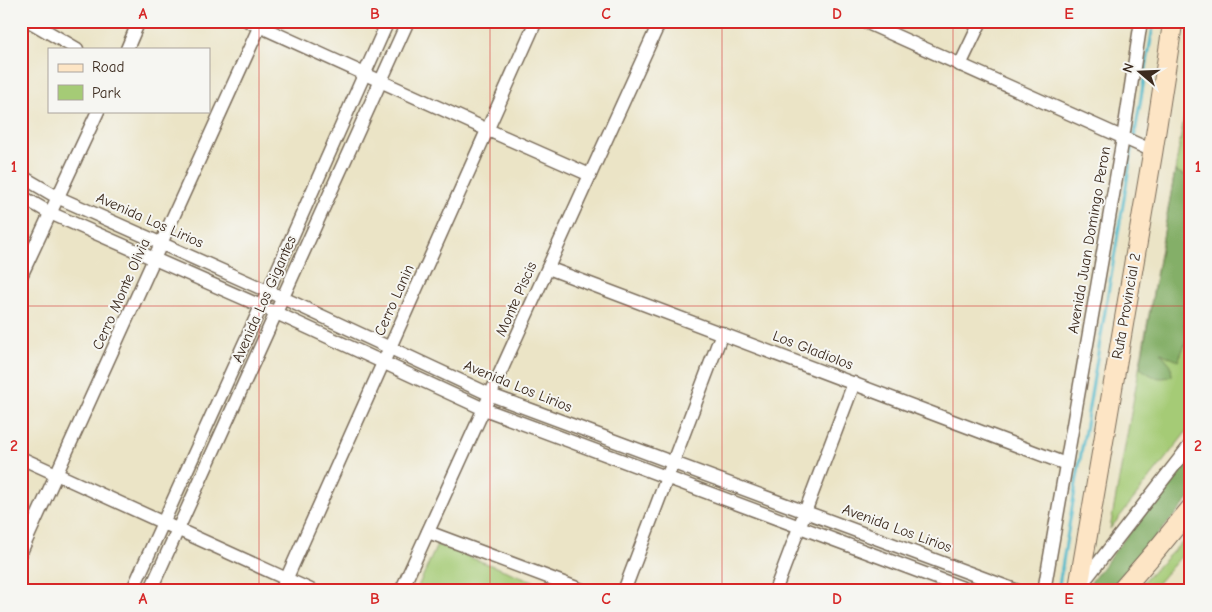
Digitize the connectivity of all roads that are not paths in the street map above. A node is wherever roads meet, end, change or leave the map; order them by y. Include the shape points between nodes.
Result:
1 (29, 21) edge
2 (139, 21) edge
3 (388, 21) edge
4 (408, 21) edge
5 (536, 21) edge
6 (660, 21) edge
7 (863, 21) edge
8 (981, 21) edge
9 (1141, 21) edge
10 (1174, 21) edge
11 (256, 23) edge
12 (75, 48) edge
13 (127, 48) edge
14 (960, 65) junction
15 (365, 74) junction
16 (381, 81) junction
17 (98, 112) edge
18 (488, 130) junction
19 (1123, 138) junction
20 (1153, 151) junction
21 (590, 175) junction
22 (21, 176) edge
23 (21, 196) edge
24 (57, 197) junction
25 (50, 212) junction
26 (161, 243) junction
27 (155, 258) junction
28 (548, 268) junction
29 (21, 276) edge
30 (268, 291) junction
31 (283, 298) junction
32 (261, 306) junction
33 (276, 313) junction
34 (722, 333) junction
35 (390, 348) junction
36 (383, 362) junction
37 (854, 384) junction
38 (490, 395) junction
39 (484, 409) junction
40 (1191, 444) edge
41 (21, 458) edge
42 (673, 462) junction
43 (1066, 464) junction
44 (57, 474) junction
45 (667, 478) junction
46 (1191, 508) edge
47 (805, 512) junction
48 (163, 522) junction
49 (1191, 524) edge
50 (800, 527) junction
51 (179, 529) junction
52 (428, 532) junction
53 (21, 552) edge
54 (1154, 554) junction
55 (286, 579) junction
56 (1077, 590) edge
57 (132, 591) edge
58 (150, 591) edge
59 (281, 591) edge
60 (313, 591) edge
61 (401, 591) edge
62 (585, 591) edge
63 (624, 591) edge
64 (775, 591) edge
65 (971, 591) edge
66 (1018, 591) edge
67 (1044, 591) edge
68 (1120, 591) edge

1 - 12 street
2 - 13 street
3 - 15 street, Avenida Los Gigantes
4 - 16 street, Avenida Los Gigantes
5 - 18 street, Cerro Lanin
6 - 21 street, Monte Piscis
7 - 14 street
8 - 14 street
9 - 19 street, Avenida Juan Domingo Peron
10 - 20 main road, Ruta Provincial 2
11 - 15 street
11 - 26 street, Cerro Monte Olivia
14 - 19 street
15 - 16 street
15 - 30 street, Avenida Los Gigantes
16 - 18 street
16 - 31 street, Avenida Los Gigantes
17 - 24 street
18 - 21 street
18 - 35 street, Cerro Lanin
19 - 20 street
19 - 43 street, Avenida Juan Domingo Peron
20 - 56 main road, Ruta Provincial 2
21 - 28 street, Monte Piscis
22 - 24 street, Avenida Los Lirios
23 - 25 street
24 - 25 street
24 - 26 street, Avenida Los Lirios
25 - 27 street
25 - 29 street
26 - 27 street, Cerro Monte Olivia
26 - 30 street, Avenida Los Lirios
27 - 32 street
27 - 44 street, Cerro Monte Olivia
28 - 34 street, Los Gladiolos
28 - 38 street, Monte Piscis
30 - 31 street, Avenida Los Lirios
30 - 32 street, Avenida Los Gigantes
31 - 33 street, Avenida Los Gigantes
31 - 35 street, Avenida Los Lirios
32 - 33 street
32 - 48 street, Avenida Los Gigantes
33 - 36 street
33 - 51 street, Avenida Los Gigantes
34 - 37 street, Los Gladiolos
34 - 42 street
35 - 36 street, Cerro Lanin
35 - 38 street, Avenida Los Lirios
36 - 39 street
36 - 55 street, Cerro Lanin
37 - 43 street, Los Gladiolos
37 - 47 street
38 - 39 street, Monte Piscis
38 - 42 street, Avenida Los Lirios
39 - 45 street
39 - 52 street, Monte Piscis
40 - 56 street
41 - 44 street
42 - 45 street
42 - 47 street, Avenida Los Lirios
43 - 67 street, Avenida Juan Domingo Peron
44 - 48 street
44 - 53 street, Cerro Monte Olivia
45 - 50 street
45 - 63 street
46 - 54 main road
47 - 50 street
47 - 66 street, Avenida Los Lirios
48 - 51 street
48 - 57 street, Avenida Los Gigantes
49 - 54 main road
50 - 64 street
50 - 65 street
51 - 55 street
51 - 58 street, Avenida Los Gigantes
52 - 61 street, Monte Piscis
52 - 62 street
54 - 68 main road
55 - 59 street, Cerro Lanin
55 - 60 street

